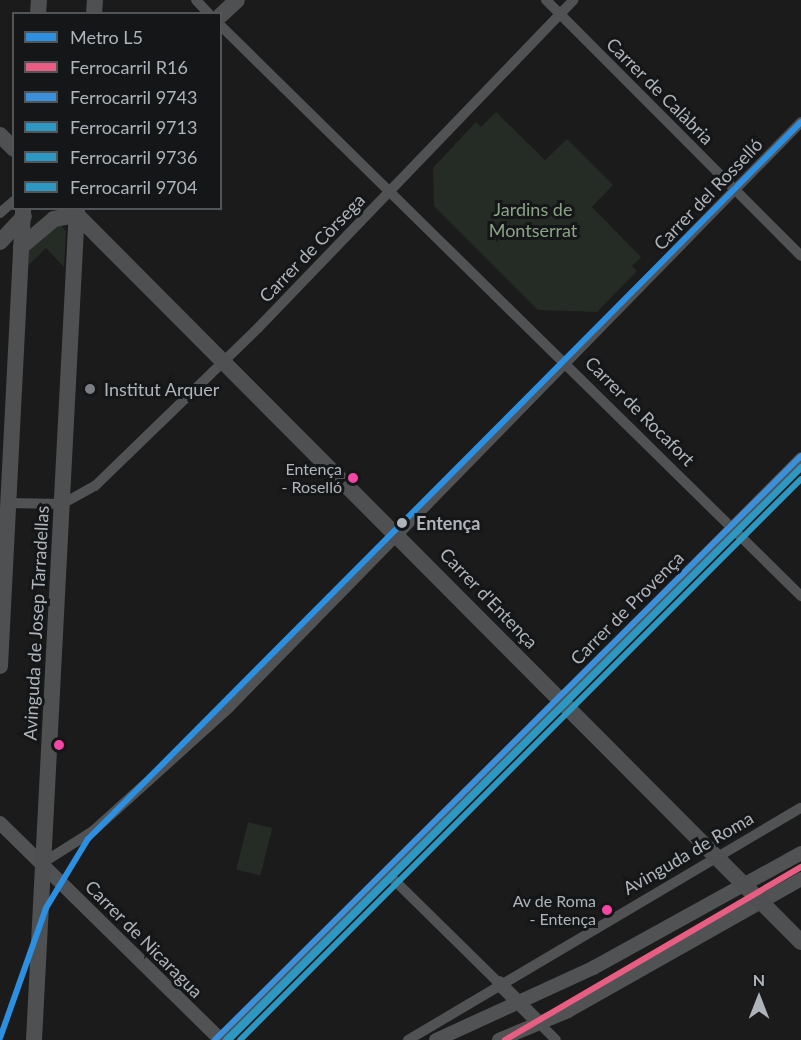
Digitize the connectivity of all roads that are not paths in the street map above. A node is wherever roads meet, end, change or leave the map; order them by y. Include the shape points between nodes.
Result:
1 (196, 0) edge
2 (237, 0) edge
3 (546, 0) edge
4 (574, 0) edge
5 (207, 12) edge
6 (222, 14) edge
7 (560, 14) junction
8 (222, 27) edge
9 (801, 122) edge
10 (0, 135) edge
11 (12, 147) edge
12 (392, 188) junction
13 (734, 189) junction
14 (12, 203) edge
15 (25, 211) edge
16 (74, 211) edge
17 (0, 213) edge
18 (0, 242) edge
19 (21, 247) junction
20 (801, 256) edge
21 (225, 362) junction
22 (568, 363) junction
23 (801, 457) edge
24 (4, 477) edge
25 (8, 503) junction
26 (62, 504) junction
27 (733, 526) junction
28 (397, 531) junction
29 (801, 596) edge
30 (0, 666) edge
31 (561, 699) junction
32 (801, 808) edge
33 (0, 823) edge
34 (801, 853) edge
35 (716, 857) junction
36 (44, 862) junction
37 (388, 874) junction
38 (801, 879) edge
39 (745, 885) junction
40 (761, 902) junction
41 (801, 942) edge
42 (499, 983) junction
43 (517, 1001) junction
44 (536, 1020) junction
45 (34, 1040) edge
46 (223, 1040) edge
47 (408, 1040) edge
48 (436, 1040) edge
49 (499, 1040) edge
50 (556, 1040) edge

1 - 5 street
2 - 6 main road
3 - 7 street, Carrer de Calàbria
4 - 7 street, Carrer de Còrsega
7 - 12 street, Carrer de Còrsega
7 - 13 street, Carrer de Calàbria
8 - 12 street, Carrer de Rocafort
9 - 13 street, Carrer del Rosselló
10 - 11 main road
12 - 21 street, Carrer de Còrsega
12 - 22 street, Carrer de Rocafort
13 - 20 street, Carrer de Calàbria
13 - 22 street, Carrer del Rosselló
14 - 17 street
15 - 18 main road
15 - 19 main road, Avinguda de Josep Tarradellas
16 - 19 main road via 54,219
16 - 21 main road, Carrer d'Entença
16 - 26 main road, Avinguda de Josep Tarradellas
19 - 24 main road, Avinguda de Josep Tarradellas
21 - 26 street, Carrer de Còrsega via 95,486
21 - 28 main road, Carrer d'Entença
22 - 27 street, Carrer de Rocafort
22 - 28 street, Carrer del Rosselló
23 - 27 street, Carrer de Provença
24 - 25 main road, Avinguda de Josep Tarradellas
25 - 26 street
25 - 30 main road, Avinguda de Josep Tarradellas
26 - 36 main road, Avinguda de Josep Tarradellas
27 - 29 street, Carrer de Rocafort
27 - 31 street, Carrer de Provença
28 - 31 main road, Carrer d'Entença
28 - 36 street, Carrer del Rosselló via 229,708 93,831
31 - 35 main road, Carrer d'Entença
31 - 37 street, Carrer de Provença
32 - 35 street, Avinguda de Roma
33 - 36 street, Carrer de Nicaragua
34 - 39 street
35 - 39 main road, Carrer d'Entença
35 - 42 street, Avinguda de Roma
36 - 45 main road, Avinguda de Josep Tarradellas
36 - 46 street, Carrer de Nicaragua
37 - 42 street
37 - 46 street, Carrer de Provença
38 - 40 street
39 - 40 main road, Carrer d'Entença
39 - 43 street via 593,968
40 - 41 main road, Carrer d'Entença
40 - 44 street via 568,1011
42 - 43 street
42 - 47 street, Avinguda de Roma
43 - 44 street
43 - 48 street
44 - 49 street
44 - 50 street

